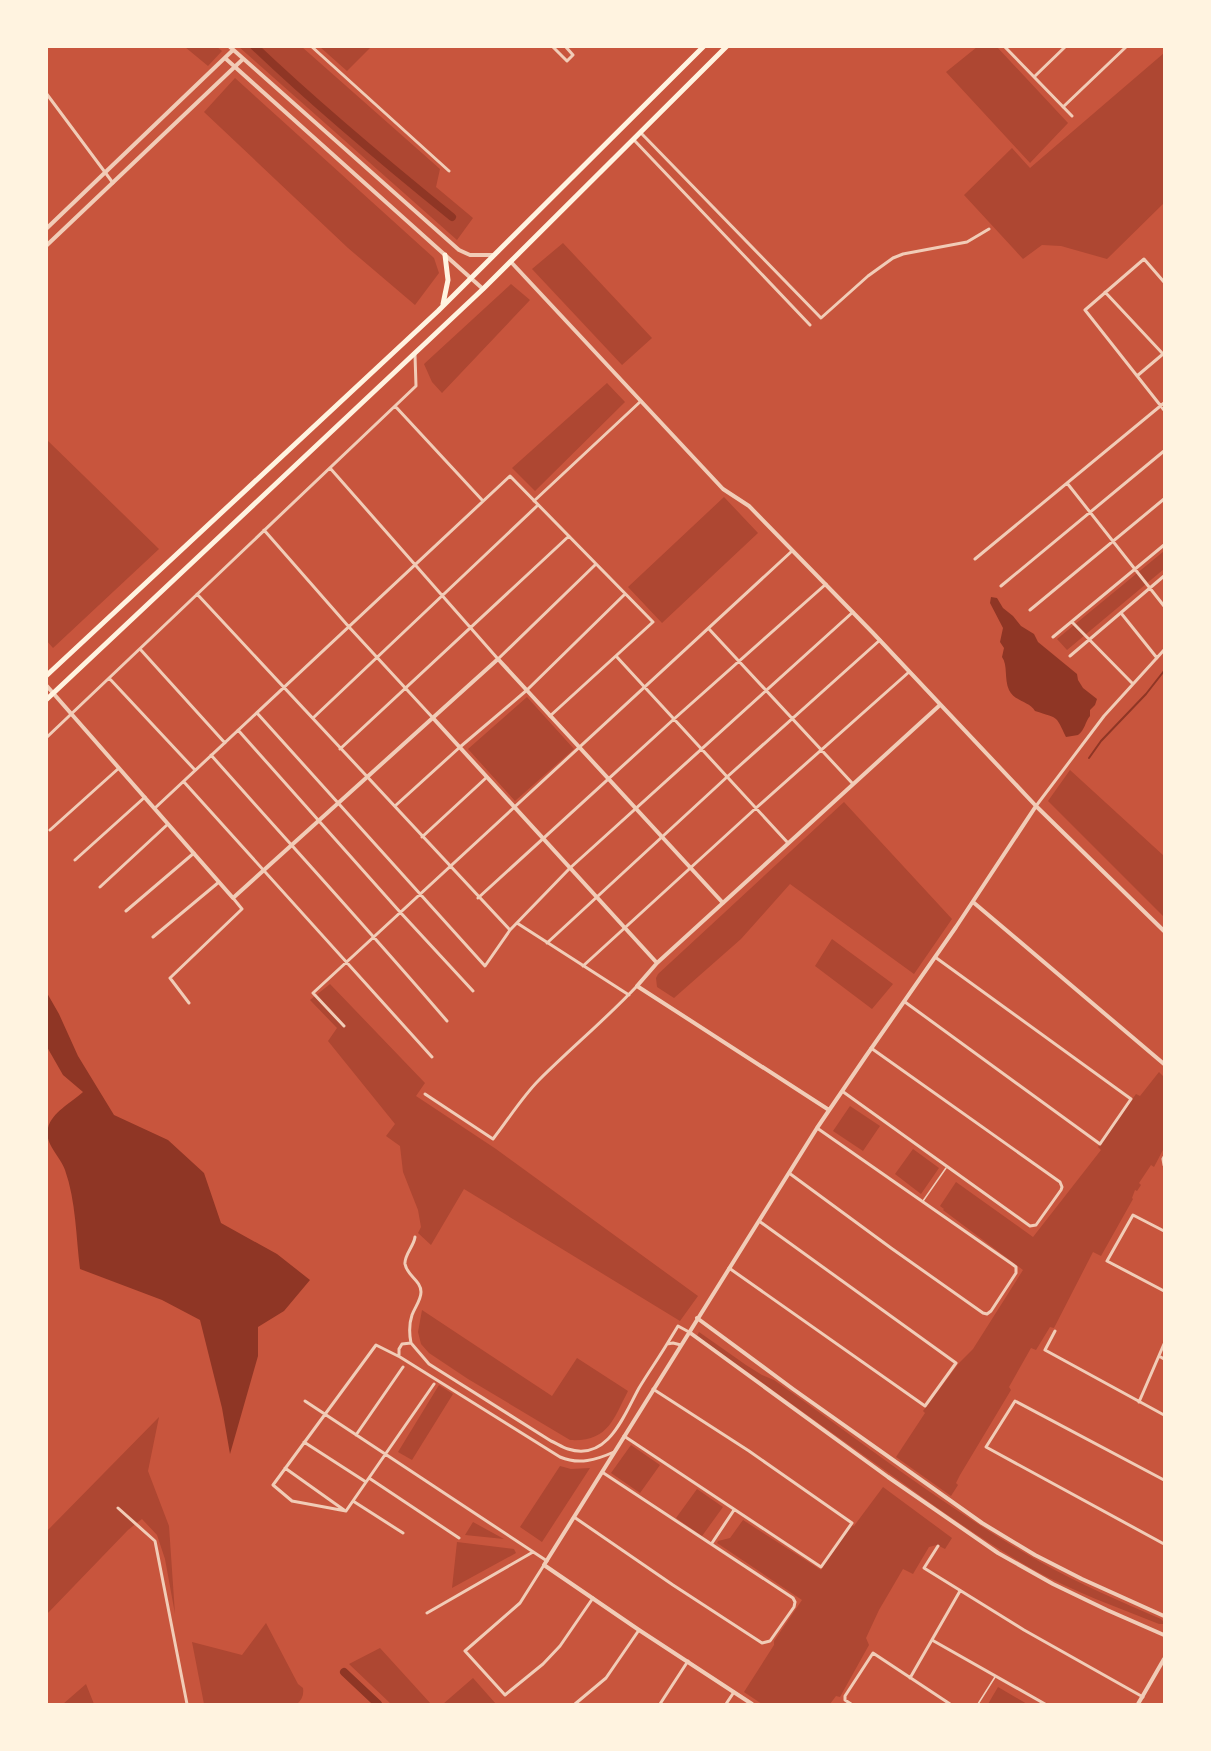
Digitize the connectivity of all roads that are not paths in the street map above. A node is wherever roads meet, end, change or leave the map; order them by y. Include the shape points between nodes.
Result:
1 (311, 46) edge
2 (552, 46) edge
3 (565, 46) edge
4 (704, 46) edge
5 (727, 46) edge
6 (1066, 46) edge
7 (1127, 46) edge
8 (1006, 47) edge
9 (231, 48) edge
10 (225, 58) junction
11 (243, 59) junction
12 (235, 67) junction
13 (1034, 77) junction
14 (46, 93) edge
15 (1063, 107) junction
16 (1072, 116) dead end
17 (640, 131) junction
18 (633, 138) junction
19 (449, 171) dead end
20 (105, 172) junction
21 (113, 183) junction
22 (46, 229) edge
23 (989, 229) dead end
24 (46, 246) edge
25 (445, 255) junction
26 (494, 255) junction
27 (511, 262) junction
28 (471, 278) junction
29 (1164, 282) edge
30 (483, 289) junction
31 (1106, 292) junction
32 (441, 308) junction
33 (810, 325) dead end
34 (415, 353) junction
35 (1164, 353) edge
36 (1137, 376) junction
37 (641, 401) junction
38 (1163, 404) edge
39 (395, 406) junction
40 (1164, 410) edge
41 (1164, 451) edge
42 (330, 468) junction
43 (1067, 483) junction
44 (1164, 500) edge
45 (483, 501) junction
46 (534, 501) junction
47 (538, 505) junction
48 (1090, 513) junction
49 (264, 530) junction
50 (569, 536) junction
51 (1113, 542) junction
52 (1164, 546) edge
53 (793, 550) junction
54 (975, 559) dead end
55 (416, 564) junction
56 (596, 564) junction
57 (1136, 569) junction
58 (1164, 576) edge
59 (826, 584) junction
60 (1001, 586) dead end
61 (1150, 588) junction
62 (197, 594) junction
63 (625, 594) junction
64 (442, 596) junction
65 (1164, 606) edge
66 (1030, 610) dead end
67 (853, 612) junction
68 (1121, 613) junction
69 (1072, 622) junction
70 (349, 627) junction
71 (470, 628) junction
72 (709, 629) junction
73 (1053, 637) dead end
74 (1089, 639) junction
75 (880, 640) junction
76 (140, 649) junction
77 (1164, 650) edge
78 (616, 656) junction
79 (1070, 656) dead end
80 (377, 657) junction
81 (1157, 658) junction
82 (498, 659) junction
83 (738, 661) junction
84 (909, 672) junction
85 (48, 673) edge
86 (109, 678) junction
87 (1133, 684) junction
88 (46, 685) edge
89 (284, 687) junction
90 (644, 687) junction
91 (405, 688) junction
92 (527, 690) junction
93 (766, 690) junction
94 (54, 693) junction
95 (46, 700) edge
96 (940, 705) junction
97 (257, 713) junction
98 (71, 714) junction
99 (550, 716) junction
100 (433, 718) junction
101 (313, 719) junction
102 (674, 719) junction
103 (792, 719) junction
104 (238, 730) junction
105 (46, 738) edge
106 (225, 743) junction
107 (460, 747) junction
108 (579, 747) junction
109 (701, 748) junction
110 (340, 749) junction
111 (821, 750) junction
112 (211, 755) junction
113 (119, 768) junction
114 (195, 770) junction
115 (367, 777) junction
116 (487, 777) junction
117 (727, 777) junction
118 (608, 779) junction
119 (184, 781) junction
120 (853, 784) junction
121 (145, 797) junction
122 (338, 803) junction
123 (1036, 806) junction
124 (394, 807) junction
125 (514, 807) junction
126 (155, 808) junction
127 (636, 808) junction
128 (756, 808) junction
129 (319, 820) junction
130 (168, 824) junction
131 (50, 830) dead end
132 (422, 837) junction
133 (662, 837) junction
134 (543, 838) junction
135 (788, 843) junction
136 (291, 846) junction
137 (194, 853) junction
138 (75, 860) dead end
139 (450, 866) junction
140 (690, 867) junction
141 (570, 868) junction
142 (264, 870) junction
143 (219, 882) junction
144 (100, 886) dead end
145 (420, 894) junction
146 (597, 897) junction
147 (233, 898) junction
148 (478, 898) junction
149 (973, 902) junction
150 (723, 903) junction
151 (126, 911) dead end
152 (400, 912) junction
153 (516, 923) junction
154 (624, 927) junction
155 (510, 930) junction
156 (1164, 931) edge
157 (374, 936) junction
158 (153, 937) dead end
159 (548, 943) junction
160 (935, 957) junction
161 (347, 961) junction
162 (657, 963) junction
163 (583, 966) junction
164 (637, 986) junction
165 (472, 991) dead end
166 (629, 995) junction
167 (904, 1001) junction
168 (189, 1003) dead end
169 (447, 1021) dead end
170 (344, 1026) dead end
171 (871, 1048) junction
172 (432, 1057) dead end
173 (1164, 1064) edge
174 (842, 1091) junction
175 (425, 1094) dead end
176 (829, 1110) junction
177 (817, 1128) junction
178 (1164, 1157) edge
179 (1164, 1165) edge
180 (947, 1167) junction
181 (789, 1173) junction
182 (923, 1202) junction
183 (759, 1221) junction
184 (1164, 1231) edge
185 (415, 1237) dead end
186 (729, 1268) junction
187 (1164, 1291) edge
188 (698, 1318) junction
189 (1055, 1331) dead end
190 (689, 1332) junction
191 (411, 1343) junction
192 (667, 1344) junction
193 (1164, 1344) edge
194 (681, 1345) junction
195 (1159, 1356) junction
196 (400, 1357) junction
197 (1164, 1359) edge
198 (403, 1367) dead end
199 (434, 1384) dead end
200 (653, 1389) junction
201 (304, 1401) dead end
202 (1140, 1402) junction
203 (325, 1414) junction
204 (1164, 1415) edge
205 (356, 1435) junction
206 (624, 1437) junction
207 (304, 1442) junction
208 (614, 1452) junction
209 (386, 1454) junction
210 (285, 1468) junction
211 (602, 1472) junction
212 (368, 1480) junction
213 (1164, 1480) edge
214 (353, 1501) junction
215 (118, 1508) dead end
216 (734, 1510) junction
217 (346, 1511) junction
218 (574, 1517) junction
219 (403, 1533) dead end
220 (459, 1538) dead end
221 (712, 1544) junction
222 (1164, 1544) edge
223 (938, 1546) dead end
224 (533, 1552) junction
225 (545, 1563) junction
226 (960, 1590) junction
227 (593, 1598) junction
228 (427, 1612) dead end
229 (1164, 1616) edge
230 (639, 1630) junction
231 (1164, 1635) edge
232 (932, 1640) junction
233 (1164, 1659) edge
234 (688, 1661) junction
235 (995, 1676) junction
236 (910, 1678) junction
237 (734, 1692) junction
238 (1143, 1697) junction
239 (187, 1704) edge
240 (574, 1704) edge
241 (660, 1704) edge
242 (726, 1704) edge
243 (752, 1704) edge
244 (851, 1704) edge
245 (950, 1704) edge
246 (978, 1704) edge
247 (1045, 1704) edge
248 (1138, 1704) edge

1 - 19 street
2 - 3 street via 567,61 573,55
4 - 26 main road
5 - 17 main road
6 - 13 street
7 - 15 street
8 - 13 street
9 - 10 street
9 - 11 street
10 - 12 street
10 - 20 street
11 - 12 street
11 - 26 street via 459,250 471,255
12 - 21 street
12 - 25 street
13 - 15 street
14 - 20 street
15 - 16 street
17 - 18 main road
17 - 23 street via 820,318 892,258 967,242
18 - 27 main road
18 - 33 street
20 - 21 street
20 - 22 street
21 - 24 street
25 - 28 street
25 - 32 main road via 448,280
26 - 28 main road
27 - 30 main road
27 - 37 street
28 - 30 street
28 - 32 main road
29 - 31 street via 1144,259
30 - 34 main road
31 - 35 street
31 - 36 street via 1085,310
32 - 85 main road
34 - 39 street via 416,386
34 - 94 main road
35 - 36 street
36 - 38 street
37 - 46 street
37 - 53 street via 723,489 749,506
38 - 40 street
38 - 43 street
39 - 42 street
39 - 45 street
41 - 48 street
42 - 49 street
42 - 55 street
43 - 48 street
43 - 54 street
44 - 51 street
45 - 46 street via 510,476
45 - 55 street
46 - 47 street
47 - 50 street
47 - 64 street
48 - 51 street
48 - 60 street
49 - 62 street
49 - 70 street
50 - 56 street
50 - 71 street
51 - 57 street
51 - 66 street
52 - 57 street
53 - 59 street
53 - 72 street
55 - 64 street
55 - 70 street
56 - 63 street
56 - 82 street
57 - 61 street
57 - 69 street
58 - 61 street
59 - 67 street
59 - 83 street
61 - 65 street
61 - 68 street
62 - 76 street
62 - 89 street
63 - 78 street via 653,622
63 - 92 street
64 - 71 street
64 - 80 street
67 - 75 street
67 - 93 street
68 - 74 street
68 - 81 street
69 - 73 street
69 - 74 street
70 - 80 street
70 - 89 street
71 - 82 street
71 - 91 street
72 - 83 street
72 - 90 street
74 - 79 street
74 - 87 street
75 - 84 street
75 - 103 street
76 - 86 street
76 - 106 street
77 - 81 street
78 - 90 street
78 - 99 street
80 - 91 street
80 - 101 street
81 - 87 street
82 - 92 street
82 - 100 street
83 - 93 street
83 - 102 street
84 - 96 street
84 - 111 street
86 - 98 street
86 - 114 street
87 - 123 street
88 - 94 street
89 - 97 street
89 - 101 street
90 - 102 street
90 - 108 street
91 - 100 street
91 - 110 street
92 - 99 street
92 - 107 street
93 - 103 street
93 - 109 street
94 - 95 main road
94 - 98 street
96 - 120 street
96 - 123 street
97 - 104 street
97 - 122 street
98 - 105 street
98 - 113 street
99 - 108 street
100 - 107 street
100 - 115 street
101 - 110 street
102 - 109 street
102 - 118 street
103 - 111 street
103 - 117 street
104 - 106 street
104 - 129 street
106 - 112 street
107 - 116 street
107 - 124 street
108 - 118 street
108 - 125 street
109 - 117 street
109 - 127 street
110 - 115 street
111 - 120 street
111 - 128 street
112 - 114 street
112 - 136 street
113 - 121 street
113 - 131 street
114 - 119 street
115 - 122 street
115 - 124 street
116 - 125 street
116 - 132 street
117 - 128 street
117 - 133 street
118 - 127 street
118 - 134 street
119 - 126 street
119 - 142 street
120 - 135 street
121 - 126 street
121 - 138 street
122 - 129 street
122 - 145 street
123 - 149 street
123 - 156 street
124 - 132 street
125 - 134 street
125 - 139 street
126 - 130 street
127 - 133 street
127 - 141 street
128 - 135 street
128 - 140 street
129 - 136 street
129 - 152 street
130 - 137 street
130 - 144 street
132 - 139 street
133 - 140 street
133 - 146 street
134 - 141 street
134 - 148 street
135 - 150 street
136 - 142 street
136 - 157 street
137 - 143 street
137 - 151 street
139 - 145 street
139 - 148 street
140 - 150 street
140 - 154 street
141 - 146 street
141 - 153 street
142 - 147 street
142 - 161 street
143 - 147 street
143 - 158 street
145 - 152 street
145 - 155 street via 485,966
146 - 154 street
146 - 159 street
147 - 168 street via 242,909 170,978
148 - 155 street
149 - 160 street
149 - 173 street
150 - 162 street
152 - 157 street
152 - 165 street
153 - 155 street
153 - 159 street
154 - 162 street
154 - 163 street
157 - 161 street
157 - 169 street
159 - 163 street
160 - 167 street
160 - 167 street via 1131,1099 1100,1144
161 - 170 street via 313,993
161 - 172 street
162 - 164 street
163 - 166 street
164 - 166 street
164 - 176 street
166 - 175 street via 537,1082 493,1139
167 - 171 street
171 - 174 street
171 - 180 street via 1061,1185 1061,1190 1032,1227
174 - 176 street
174 - 180 street
176 - 177 street
177 - 181 street
177 - 182 street
178 - 179 street
180 - 182 lane
181 - 182 street via 987,1314 1016,1267
181 - 183 street
183 - 186 street
183 - 186 street via 956,1363 925,1406
184 - 187 street via 1132,1215 1107,1261
185 - 191 street via 405,1266 421,1289 410,1324
186 - 188 street
188 - 190 street
188 - 229 street via 982,1523 1082,1580
189 - 202 street via 1045,1350
190 - 192 street via 678,1326
190 - 194 street
190 - 231 street via 998,1553 1053,1584
191 - 192 street via 438,1370 551,1441 578,1450 598,1447 613,1435
191 - 196 street via 402,1344
192 - 194 street
193 - 195 street
194 - 200 street
195 - 197 street
195 - 202 street
196 - 203 street via 376,1345
196 - 208 street via 560,1457 579,1462
198 - 205 street
199 - 209 street
200 - 206 street
200 - 216 street via 852,1523 821,1567
201 - 203 street
202 - 204 street
203 - 205 street
203 - 207 street
205 - 209 street
206 - 208 street
206 - 216 street
207 - 210 street
207 - 212 street
208 - 211 street
209 - 212 street
209 - 224 street
210 - 217 street
210 - 217 street via 273,1485 292,1501
211 - 218 street
211 - 221 street
212 - 214 street
212 - 220 street
213 - 222 street via 1015,1401 986,1447
214 - 217 street
214 - 219 street
215 - 239 street via 155,1541
216 - 221 street
218 - 221 street via 762,1643 770,1641 794,1607 793,1598
218 - 225 street
223 - 226 street via 924,1568
224 - 225 street
224 - 228 street
225 - 227 street
225 - 227 street via 520,1603 465,1651 505,1695 560,1646
226 - 232 street
226 - 238 street
227 - 230 street
230 - 234 street
230 - 240 street via 606,1678
232 - 235 street
232 - 236 street
233 - 238 street
234 - 237 street
234 - 241 street
235 - 246 lane
235 - 247 street
236 - 244 street via 873,1653 845,1696
236 - 245 street
237 - 242 street
237 - 243 street
238 - 248 street

